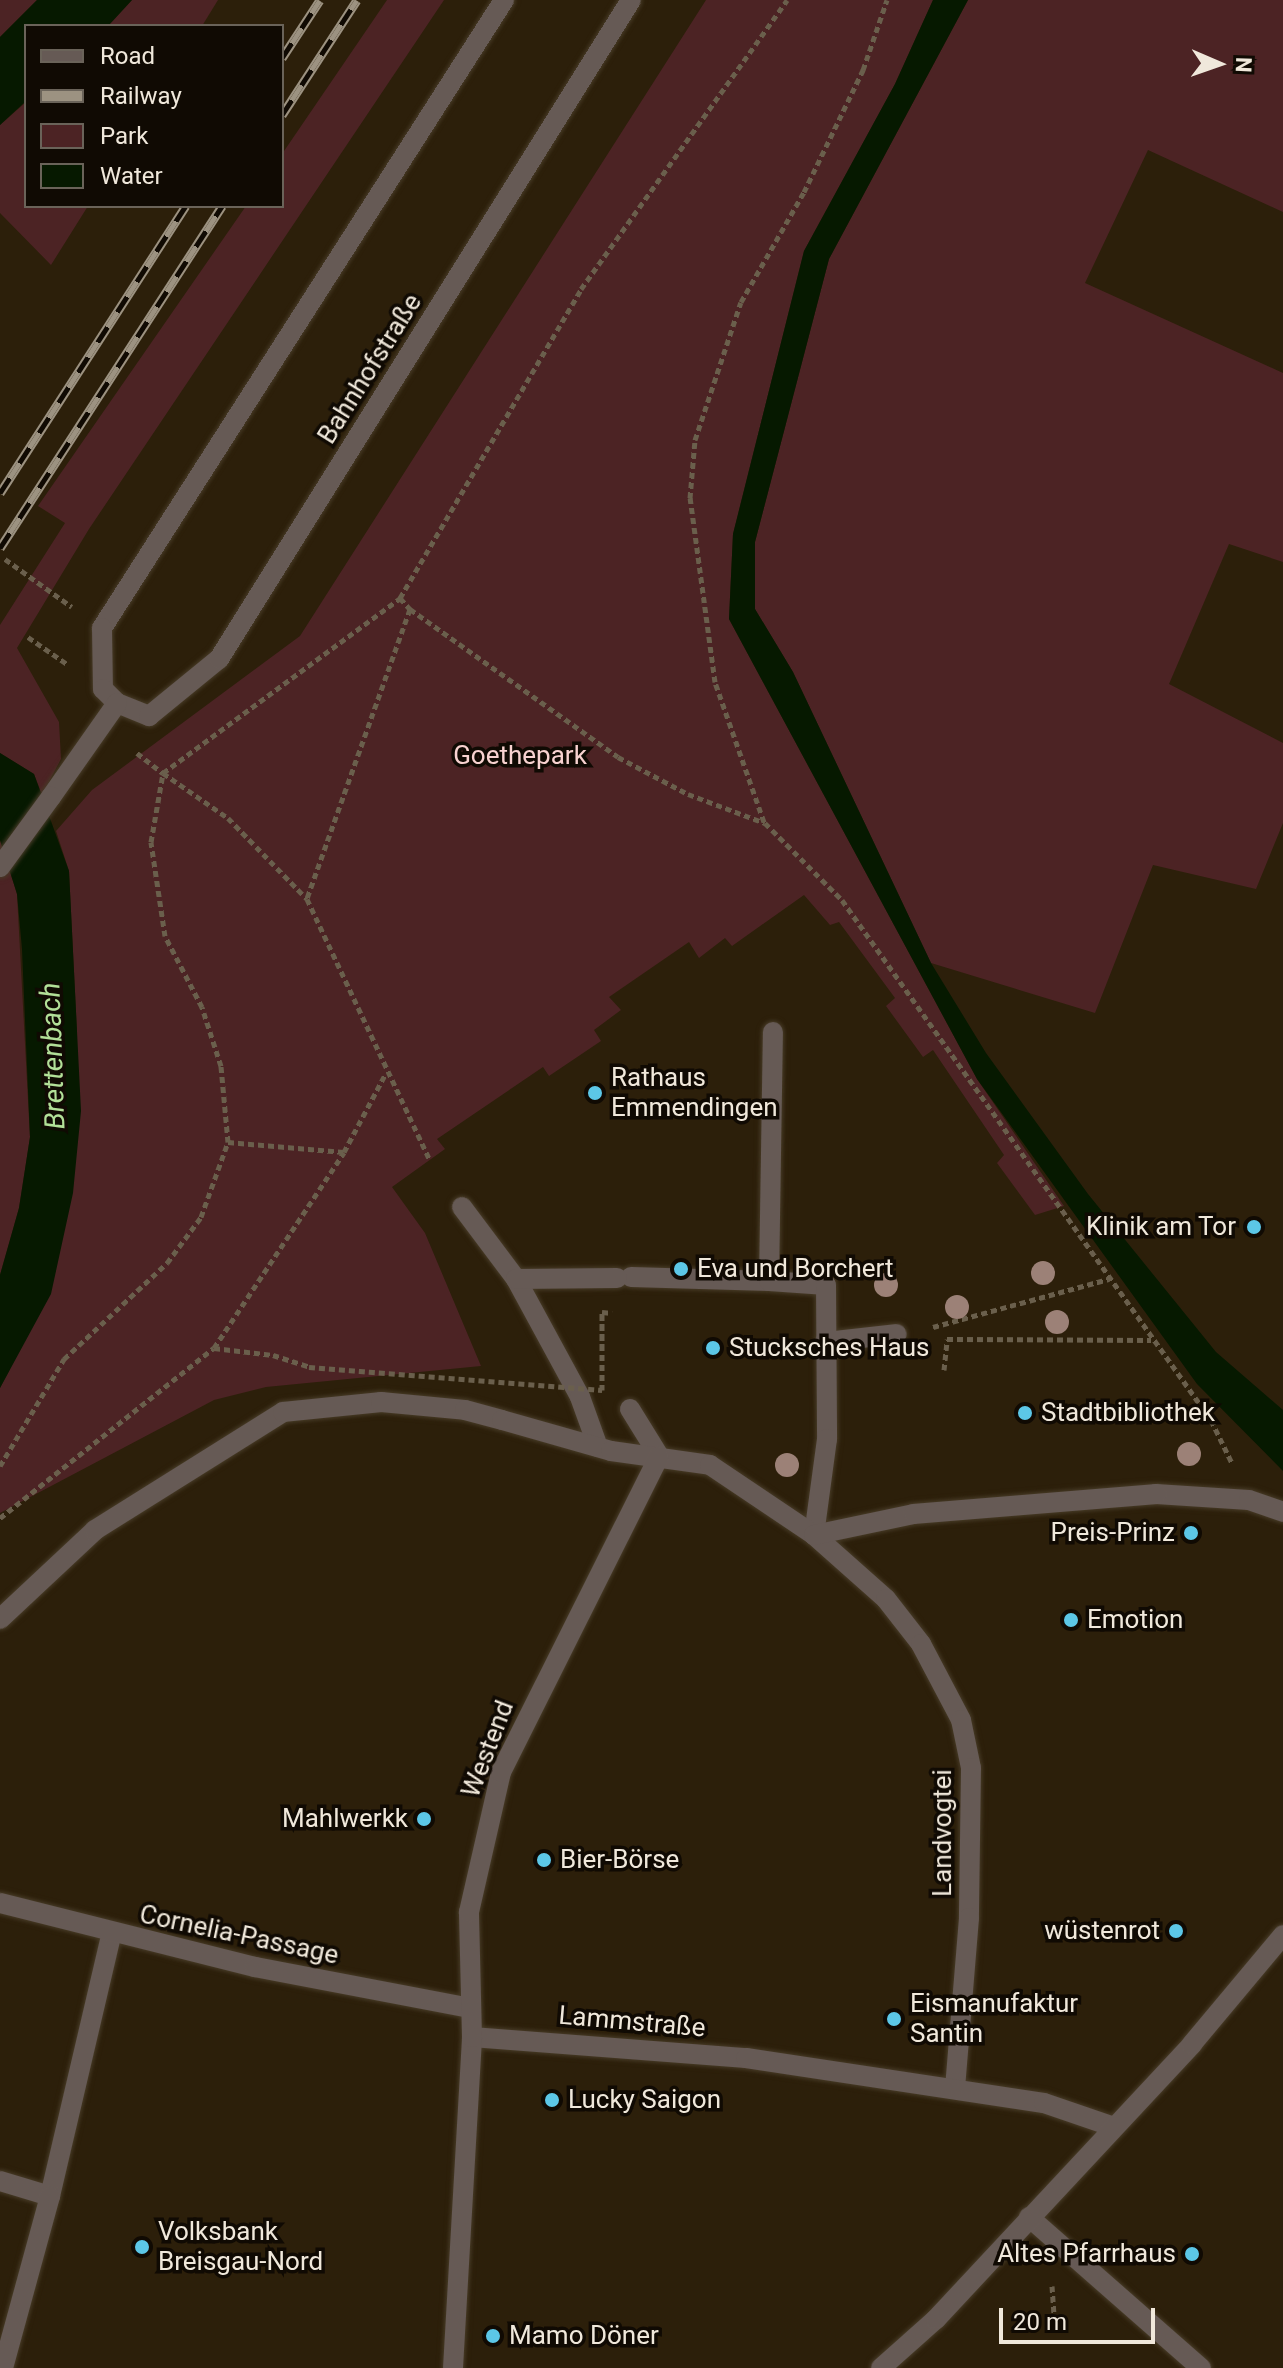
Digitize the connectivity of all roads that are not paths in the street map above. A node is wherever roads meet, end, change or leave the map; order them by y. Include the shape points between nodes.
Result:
1 (504, 0) edge
2 (631, 0) edge
3 (117, 703) junction
4 (0, 867) edge
5 (773, 1032) dead end
6 (462, 1207) dead end
7 (516, 1279) junction
8 (769, 1281) junction
9 (897, 1334) road end
10 (825, 1342) junction
11 (630, 1409) dead end
12 (598, 1447) junction
13 (659, 1456) junction
14 (1283, 1512) edge
15 (814, 1535) junction
16 (0, 1619) edge
17 (0, 1903) edge
18 (111, 1935) junction
19 (1283, 1935) edge
20 (470, 2008) junction
21 (472, 2037) junction
22 (955, 2088) junction
23 (1111, 2126) junction
24 (0, 2181) edge
25 (50, 2196) junction
26 (1029, 2217) junction
27 (3, 2368) edge
28 (453, 2368) edge
29 (881, 2368) edge
30 (1201, 2368) edge

1 - 3 street via 102,628 103,689
2 - 3 street, Bahnhofstraße via 219,659 149,716
3 - 4 street
5 - 8 street
6 - 7 street
7 - 8 street
7 - 12 street via 580,1397
8 - 10 street via 826,1285
9 - 10 street
10 - 15 street via 827,1439
11 - 13 street
12 - 13 street, Landvogtei
12 - 16 street, Landvogtei via 465,1410 381,1402 283,1412 95,1530
13 - 15 street, Landvogtei via 710,1465
13 - 20 street, Westend via 640,1503 547,1673 501,1772 469,1912
14 - 15 street via 1249,1500 1156,1494 914,1514
15 - 22 street, Landvogtei via 886,1599 921,1644 961,1720 971,1768 969,1918
17 - 18 street, Cornelia-Passage
18 - 20 street, Cornelia-Passage
18 - 25 street
19 - 23 street via 1192,2044
20 - 21 street, Westend
21 - 22 street, Lammstraße via 746,2058
21 - 28 street
22 - 23 street, Lammstraße via 1044,2103
23 - 26 street
24 - 25 street
25 - 27 street
26 - 29 street via 936,2319
26 - 30 street

